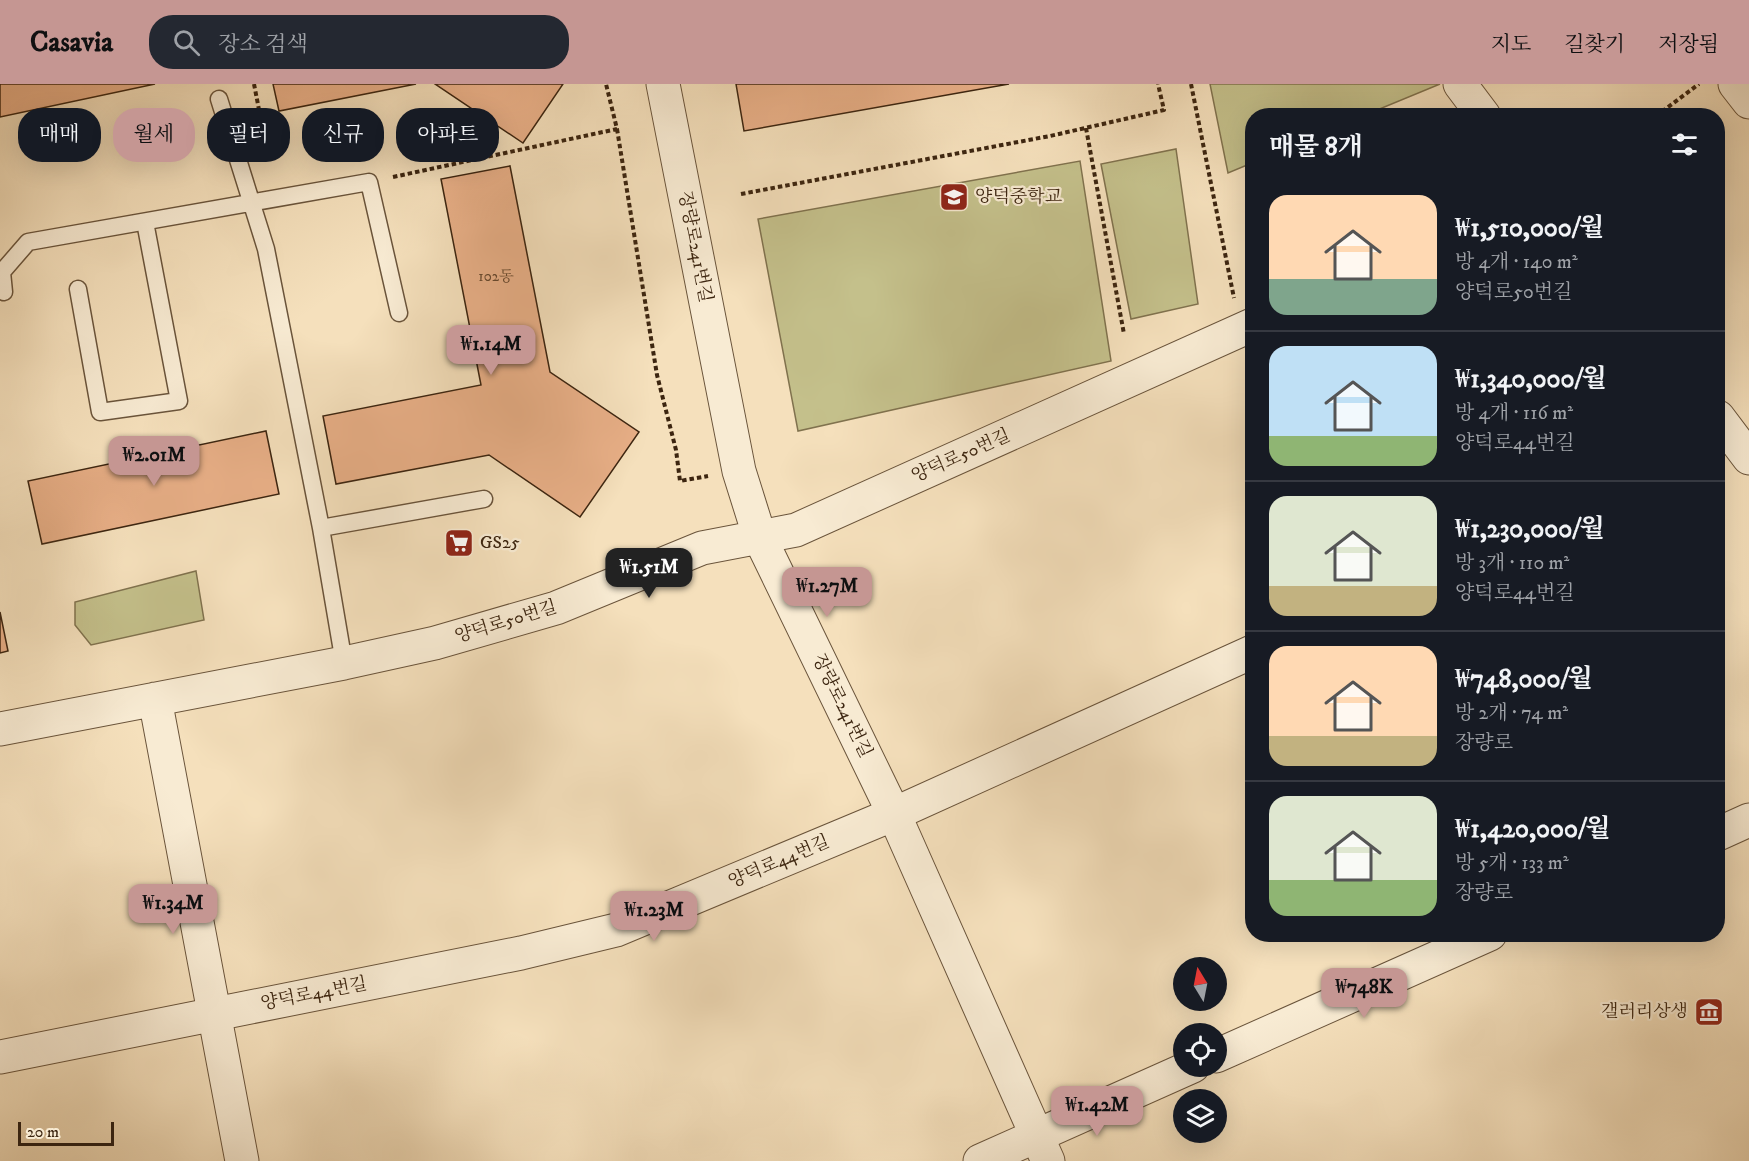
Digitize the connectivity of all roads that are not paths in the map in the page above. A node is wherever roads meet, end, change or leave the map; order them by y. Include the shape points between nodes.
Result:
1 (663, 84) edge
2 (1460, 84) edge
3 (1735, 84) edge
4 (219, 99) dead end
5 (1749, 102) edge
6 (1478, 108) edge
7 (252, 203) junction
8 (145, 222) junction
9 (78, 289) dead end
10 (4, 292) dead end
11 (399, 313) dead end
12 (1245, 328) edge
13 (484, 499) dead end
14 (321, 528) junction
15 (760, 538) junction
16 (1245, 655) edge
17 (344, 663) junction
18 (155, 699) junction
19 (0, 729) edge
20 (894, 814) junction
21 (1749, 820) edge
22 (1725, 831) edge
23 (1472, 942) edge
24 (213, 1014) junction
25 (1227, 1051) edge
26 (0, 1057) edge
27 (1173, 1077) edge
28 (1043, 1148) edge
29 (242, 1161) edge
30 (980, 1161) edge

1 - 15 street, 장량로241번길 via 739,471
2 - 6 street
3 - 5 street
4 - 7 lane
7 - 8 lane
7 - 11 lane via 369,182
7 - 14 lane via 266,249
8 - 9 lane via 179,401 100,412
8 - 10 lane via 28,242 2,272
12 - 15 street, 양덕로50번길 via 796,530
13 - 14 lane
14 - 17 lane
15 - 17 street, 양덕로50번길 via 702,548 566,605 490,629
15 - 20 street, 장량로241번길
16 - 20 street, 양덕로44번길
17 - 18 street, 양덕로50번길
18 - 19 street, 양덕로50번길
18 - 24 street
20 - 24 street, 양덕로44번길 via 616,930
20 - 28 street, 장량로241번길
21 - 22 street
23 - 25 street
24 - 26 street, 양덕로44번길
24 - 29 street
27 - 28 street
28 - 30 street

